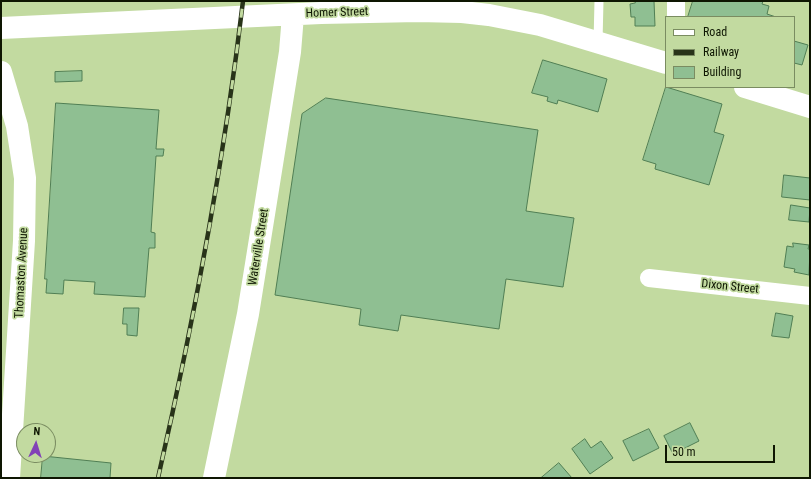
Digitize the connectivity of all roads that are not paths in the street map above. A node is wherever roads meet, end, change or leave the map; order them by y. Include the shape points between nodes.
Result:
1 (599, 1) edge
2 (676, 1) edge
3 (489, 8) edge
4 (293, 15) junction
5 (676, 16) edge
6 (1, 28) edge
7 (598, 42) junction
8 (665, 63) edge
9 (1, 72) edge
10 (748, 88) edge
11 (810, 107) edge
12 (649, 278) dead end
13 (810, 296) edge
14 (9, 478) edge
15 (214, 478) edge

1 - 7 lane
2 - 5 street
3 - 4 main road, Homer Street
3 - 7 main road, Homer Street
4 - 6 main road, Homer Street
4 - 15 main road, Waterville Street via 290,52 253,283
7 - 8 main road, Homer Street
9 - 14 main road, Thomaston Avenue via 20,142 26,204
10 - 11 main road
12 - 13 street, Dixon Street

